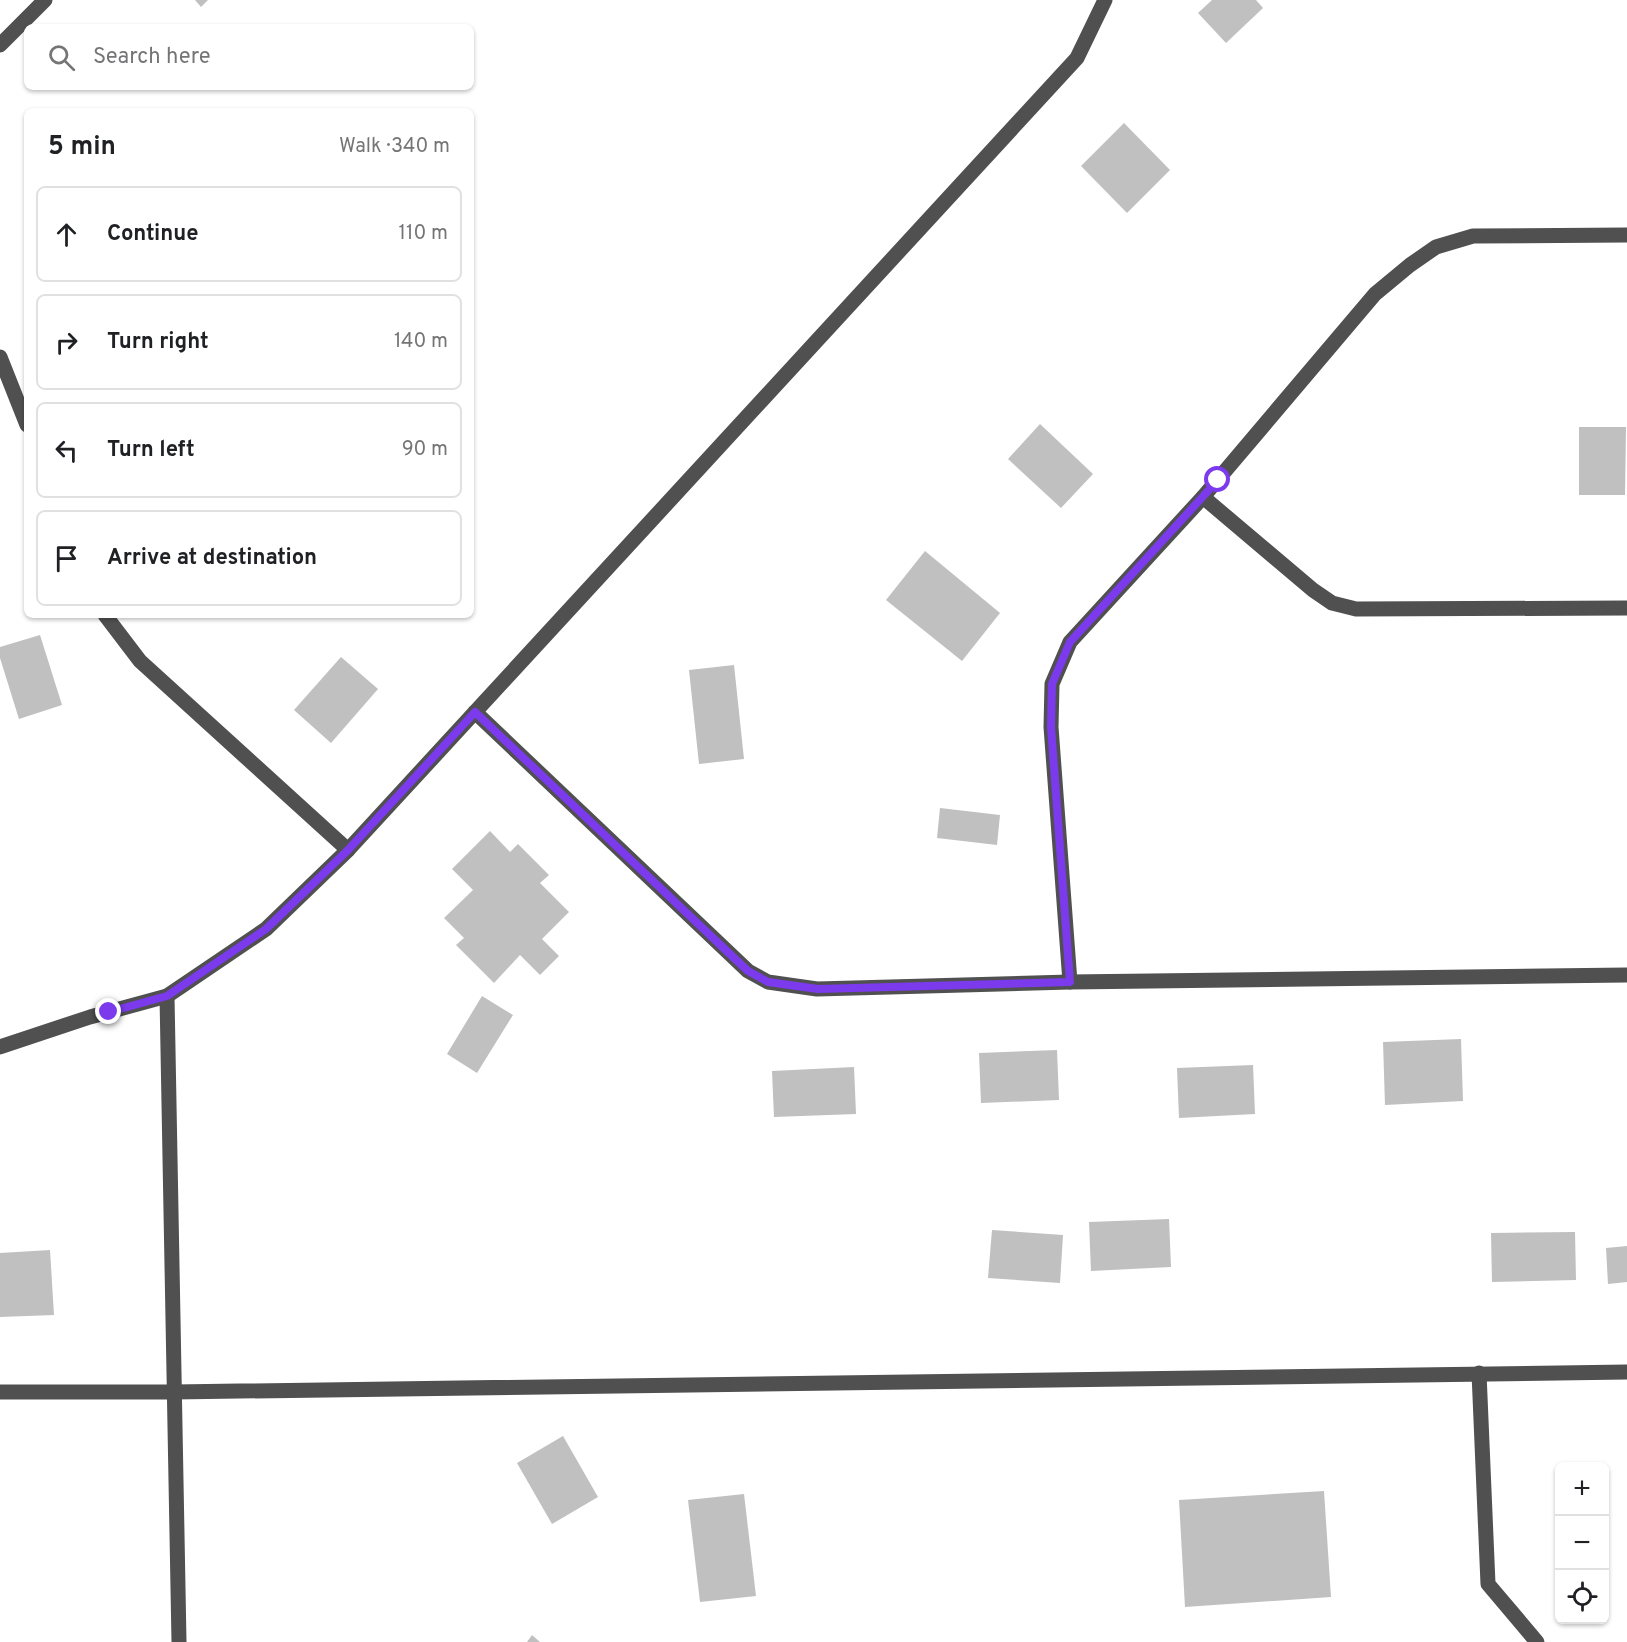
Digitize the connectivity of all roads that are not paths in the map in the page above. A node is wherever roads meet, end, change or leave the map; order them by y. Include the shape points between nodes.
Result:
1 (45, 0) edge
2 (1105, 0) edge
3 (0, 45) edge
4 (1627, 235) edge
5 (0, 357) edge
6 (24, 417) edge
7 (1203, 497) junction
8 (1627, 608) edge
9 (107, 618) edge
10 (475, 712) junction
11 (348, 850) junction
12 (1627, 975) edge
13 (1070, 982) junction
14 (167, 996) junction
15 (0, 1047) edge
16 (1627, 1372) edge
17 (1479, 1373) junction
18 (0, 1392) edge
19 (174, 1392) junction
20 (179, 1642) edge
21 (1537, 1642) edge

1 - 3 street
2 - 10 street via 1077,58
4 - 7 street via 1473,236 1436,247 1375,294
5 - 6 street
7 - 8 street via 1332,603 1377,610
7 - 13 street via 1070,642 1052,684 1051,727
9 - 11 street via 140,661
10 - 11 street
10 - 13 street via 748,971 768,982 818,989
11 - 14 street via 266,929
12 - 13 street
14 - 15 street
14 - 19 street
16 - 17 street
17 - 19 street
17 - 21 street via 1488,1584
18 - 19 street
19 - 20 street

